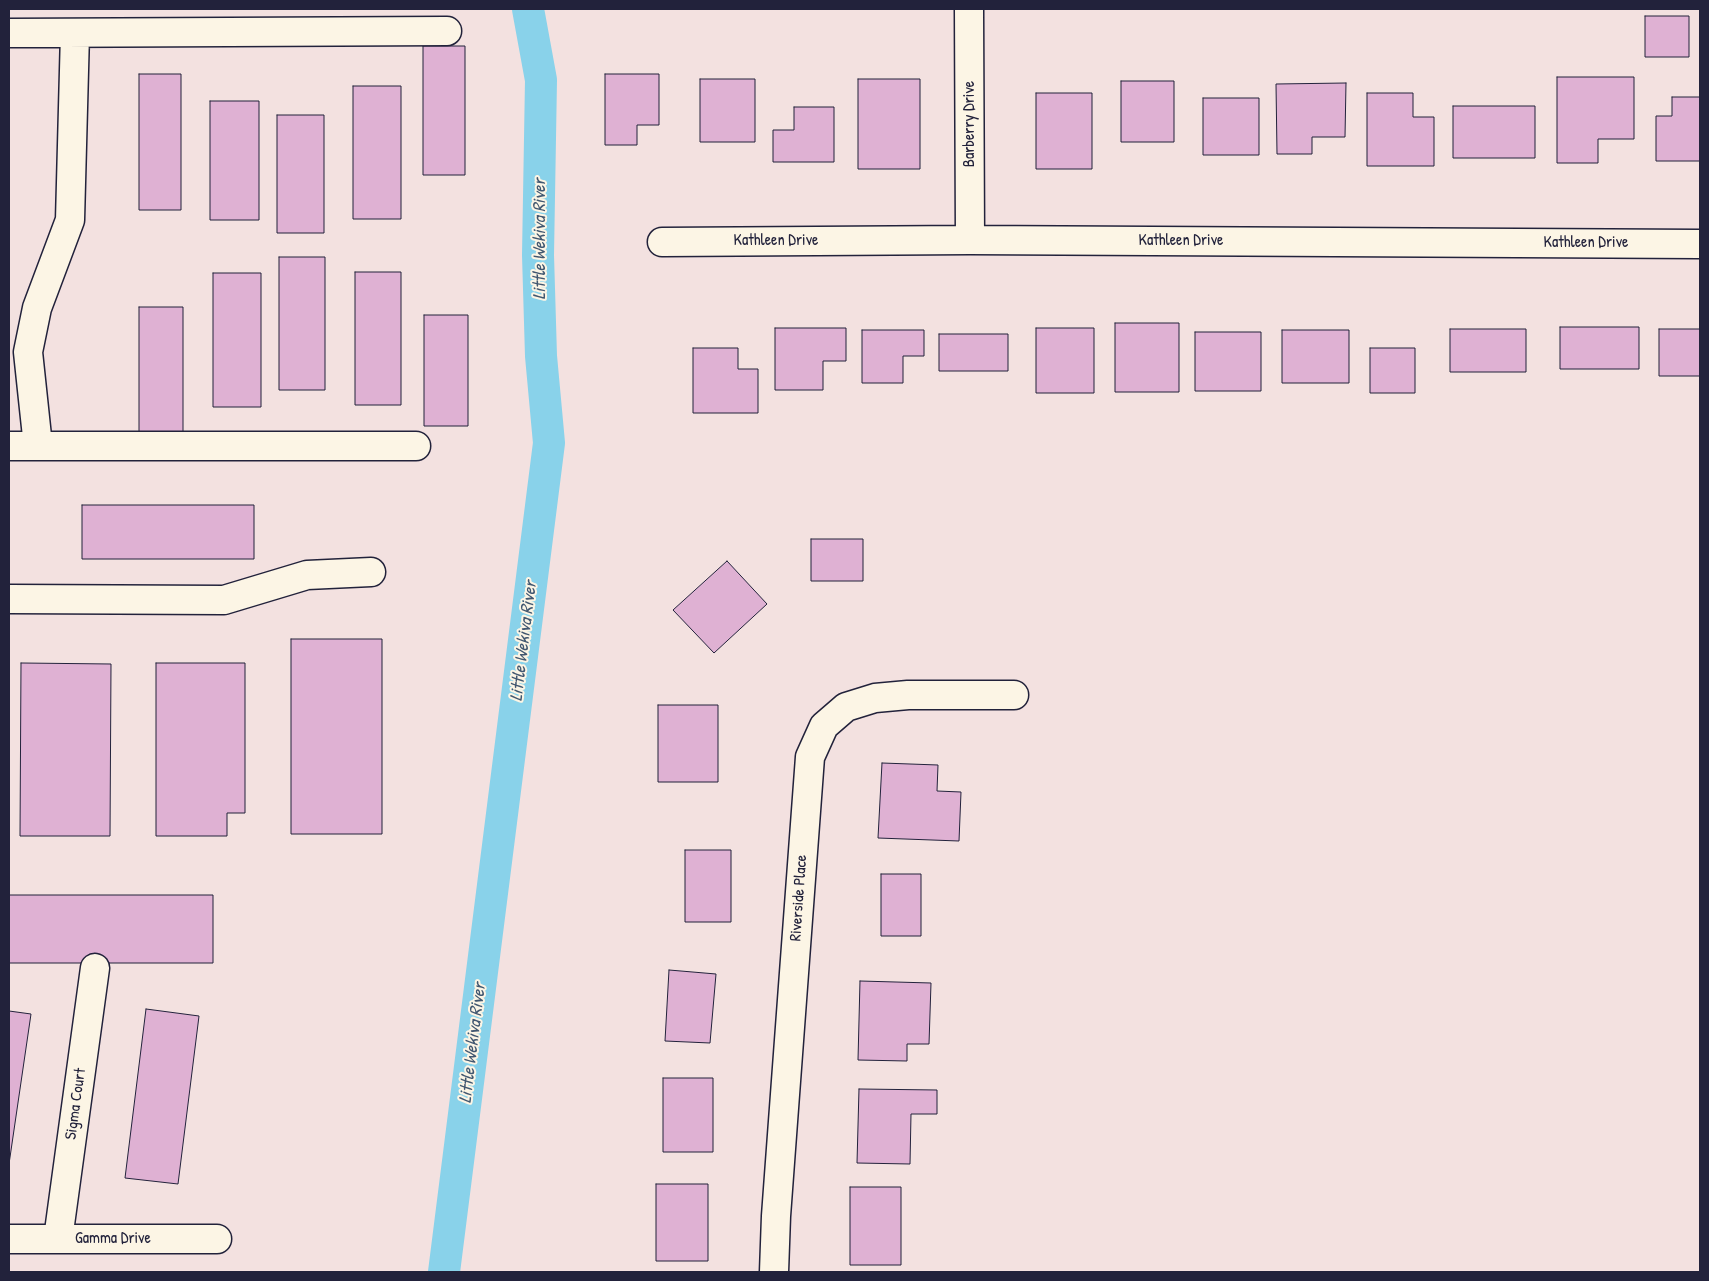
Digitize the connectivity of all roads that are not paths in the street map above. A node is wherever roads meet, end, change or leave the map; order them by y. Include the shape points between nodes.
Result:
1 (969, 9) edge
2 (447, 31) dead end
3 (9, 33) edge
4 (75, 33) junction
5 (970, 240) junction
6 (662, 242) dead end
7 (1700, 244) edge
8 (9, 446) edge
9 (38, 446) junction
10 (416, 446) dead end
11 (370, 572) dead end
12 (9, 599) edge
13 (1014, 695) dead end
14 (95, 968) dead end
15 (9, 1239) edge
16 (58, 1239) junction
17 (217, 1239) dead end
18 (774, 1272) edge

1 - 5 street, Barberry Drive
2 - 4 street
3 - 4 street
4 - 9 street via 70,220 37,308 28,352
5 - 6 street, Kathleen Drive
5 - 7 street, Kathleen Drive
8 - 9 street
9 - 10 street
11 - 12 street via 307,575 224,600
13 - 18 street, Riverside Place via 875,698 846,707 824,726 810,757
14 - 16 street, Sigma Court
15 - 16 street, Gamma Drive
16 - 17 street, Gamma Drive

